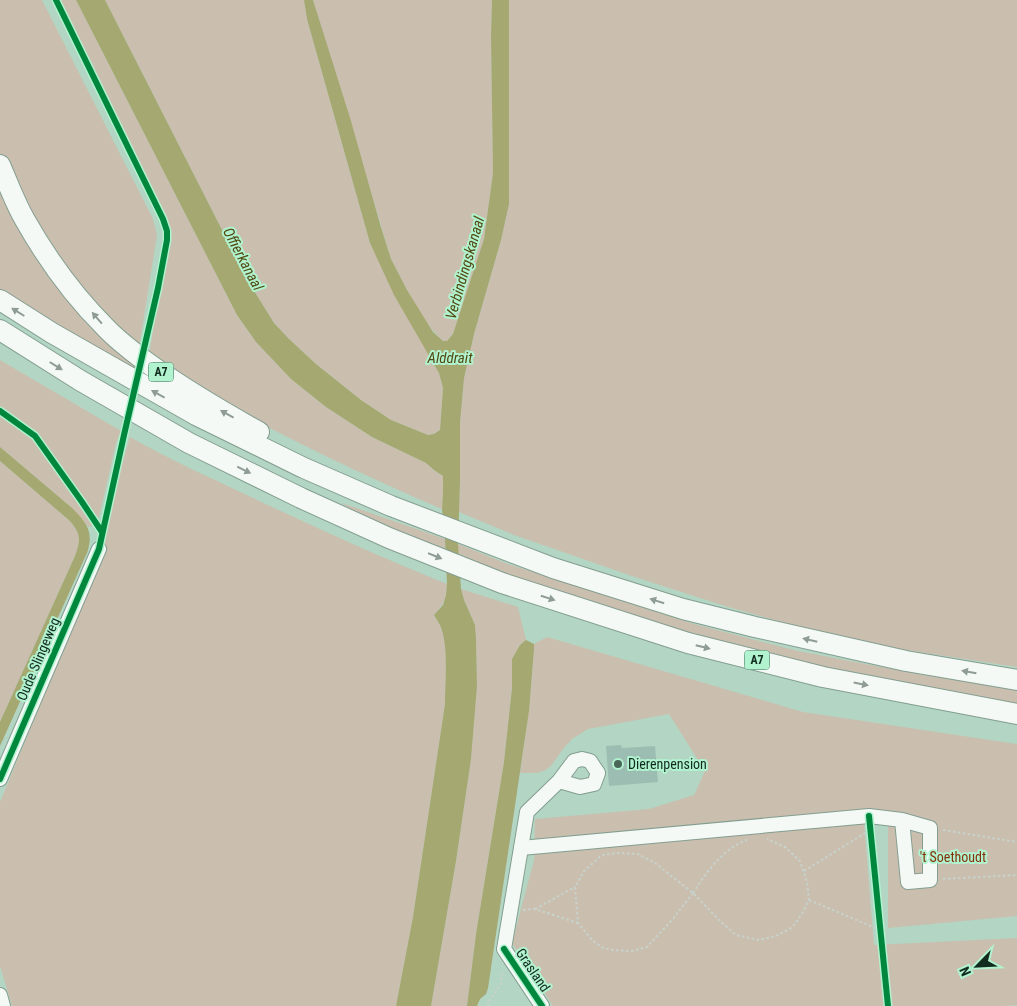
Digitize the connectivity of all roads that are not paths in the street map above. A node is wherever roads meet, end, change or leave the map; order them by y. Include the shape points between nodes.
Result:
1 (0, 165) edge
2 (0, 300) edge
3 (0, 330) edge
4 (391, 506) junction
5 (99, 549) dead end
6 (1017, 680) edge
7 (1017, 714) edge
8 (0, 779) edge
9 (559, 781) dead end
10 (902, 820) junction
11 (521, 848) junction
12 (0, 995) edge
13 (3, 1006) edge
14 (542, 1006) edge

4 -> 1 highway, A7 via 221,411 118,340 65,282 43,252
4 -> 2 highway, A7 via 196,415
3 -> 7 highway, A7 via 189,443 389,538 502,583 688,644 823,677
6 -> 4 highway, A7 via 906,661 755,628 683,608 553,568
5 - 8 street, Oude Slingeweg
9 - 11 street, Grasland via 527,812
10 - 10 street via 908,882 930,880 930,828
10 - 11 street
11 - 14 street, Grasland via 504,949
12 - 13 street

